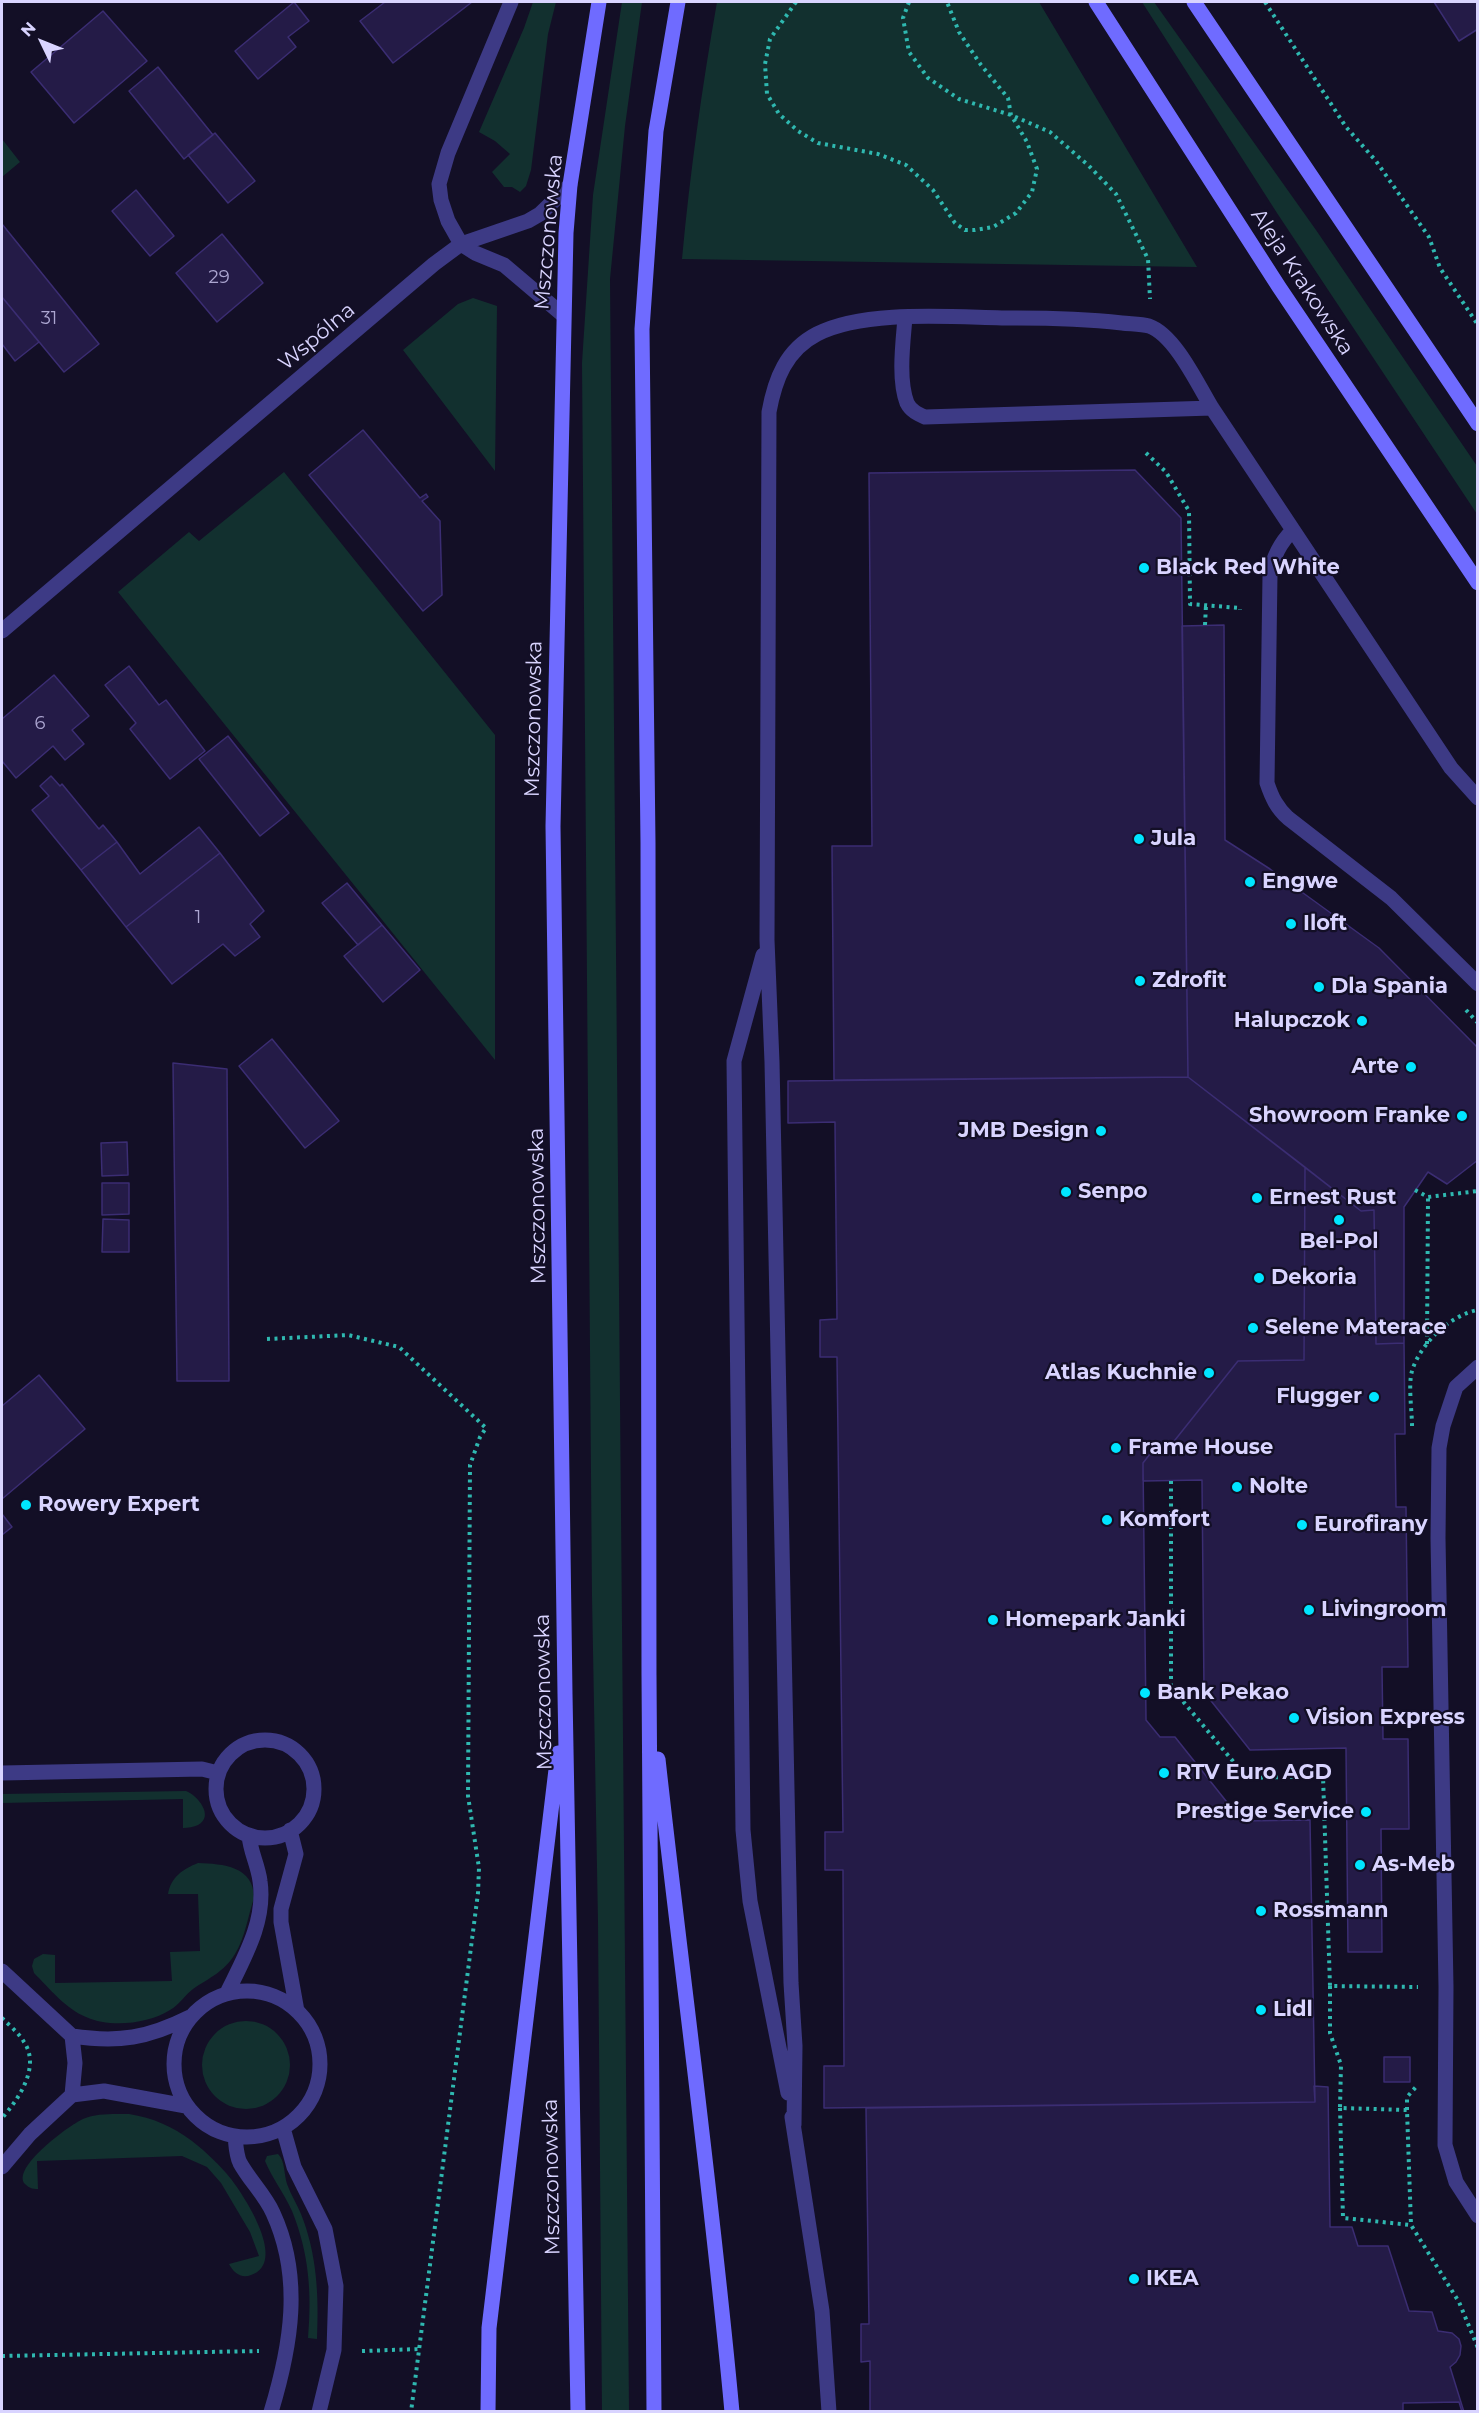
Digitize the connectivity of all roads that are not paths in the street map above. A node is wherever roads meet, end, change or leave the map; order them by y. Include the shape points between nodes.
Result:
1 (511, 2) edge
2 (599, 2) edge
3 (678, 2) edge
4 (1096, 2) edge
5 (1194, 2) edge
6 (570, 186) junction
7 (461, 244) junction
8 (563, 315) junction
9 (905, 318) junction
10 (1212, 408) junction
11 (1478, 424) edge
12 (1293, 530) junction
13 (1478, 583) edge
14 (2, 631) edge
15 (1478, 798) edge
16 (767, 940) junction
17 (1478, 984) edge
18 (1478, 1367) edge
19 (649, 1675) junction
20 (565, 1694) junction
21 (2, 1773) edge
22 (218, 1773) junction
23 (290, 1830) junction
24 (249, 1835) junction
25 (2, 1971) edge
26 (227, 1993) junction
27 (297, 2011) junction
28 (193, 2016) junction
29 (72, 2036) junction
30 (72, 2095) junction
31 (186, 2106) junction
32 (794, 2125) junction
33 (283, 2128) junction
34 (235, 2136) junction
35 (2, 2167) edge
36 (1478, 2216) edge
37 (272, 2412) edge
38 (319, 2412) edge
39 (488, 2412) edge
40 (578, 2412) edge
41 (654, 2412) edge
42 (732, 2412) edge
43 (830, 2412) edge

1 - 7 street via 458,128 440,184 441,201
2 - 6 main road, Mszczonowska
3 - 19 main road via 657,131 642,329 648,843
4 - 13 main road, Aleja Krakowska via 1279,287
5 - 11 main road
6 - 7 street, Wspólna via 540,214
6 - 8 main road, Mszczonowska
7 - 8 street via 504,266
7 - 14 street, Wspólna
8 - 20 main road, Mszczonowska via 553,826
9 - 10 street via 1073,318 1149,326 1175,348
9 - 10 street via 905,392 911,409 926,417
9 - 16 street via 836,326 816,334 784,363 768,412
10 - 12 street
12 - 15 street via 1451,768
12 - 17 street via 1282,541 1270,575 1267,783 1271,796 1288,818 1391,898
16 - 32 street
16 - 32 street via 735,1061 743,1830 750,1901
18 - 36 street via 1456,1387 1443,1426 1439,1448 1438,1538 1445,2145 1456,2182
19 - 41 main road
19 - 42 main road
20 - 39 main road via 489,2328
20 - 40 main road, Mszczonowska
21 - 22 street via 202,1769
22 - 23 street via 226,1758 249,1742 277,1741 289,1746 310,1770 314,1785 306,1816
22 - 24 street via 217,1801 223,1816 234,1828
23 - 24 street via 265,1838
23 - 27 street via 296,1854 281,1922
24 - 26 street via 262,1900 253,1936
25 - 29 street
26 - 27 street via 265,1993
26 - 28 street
27 - 33 street via 316,2043 318,2082 298,2116
28 - 29 street via 133,2038
28 - 31 street via 175,2049 173,2069
29 - 30 street
30 - 31 street via 104,2091
30 - 35 street
31 - 34 street via 216,2131
32 - 43 street via 822,2311
33 - 34 street via 252,2137
33 - 38 street via 294,2167 325,2229 336,2286 334,2350
34 - 37 street via 241,2164 273,2213 291,2275 290,2337

